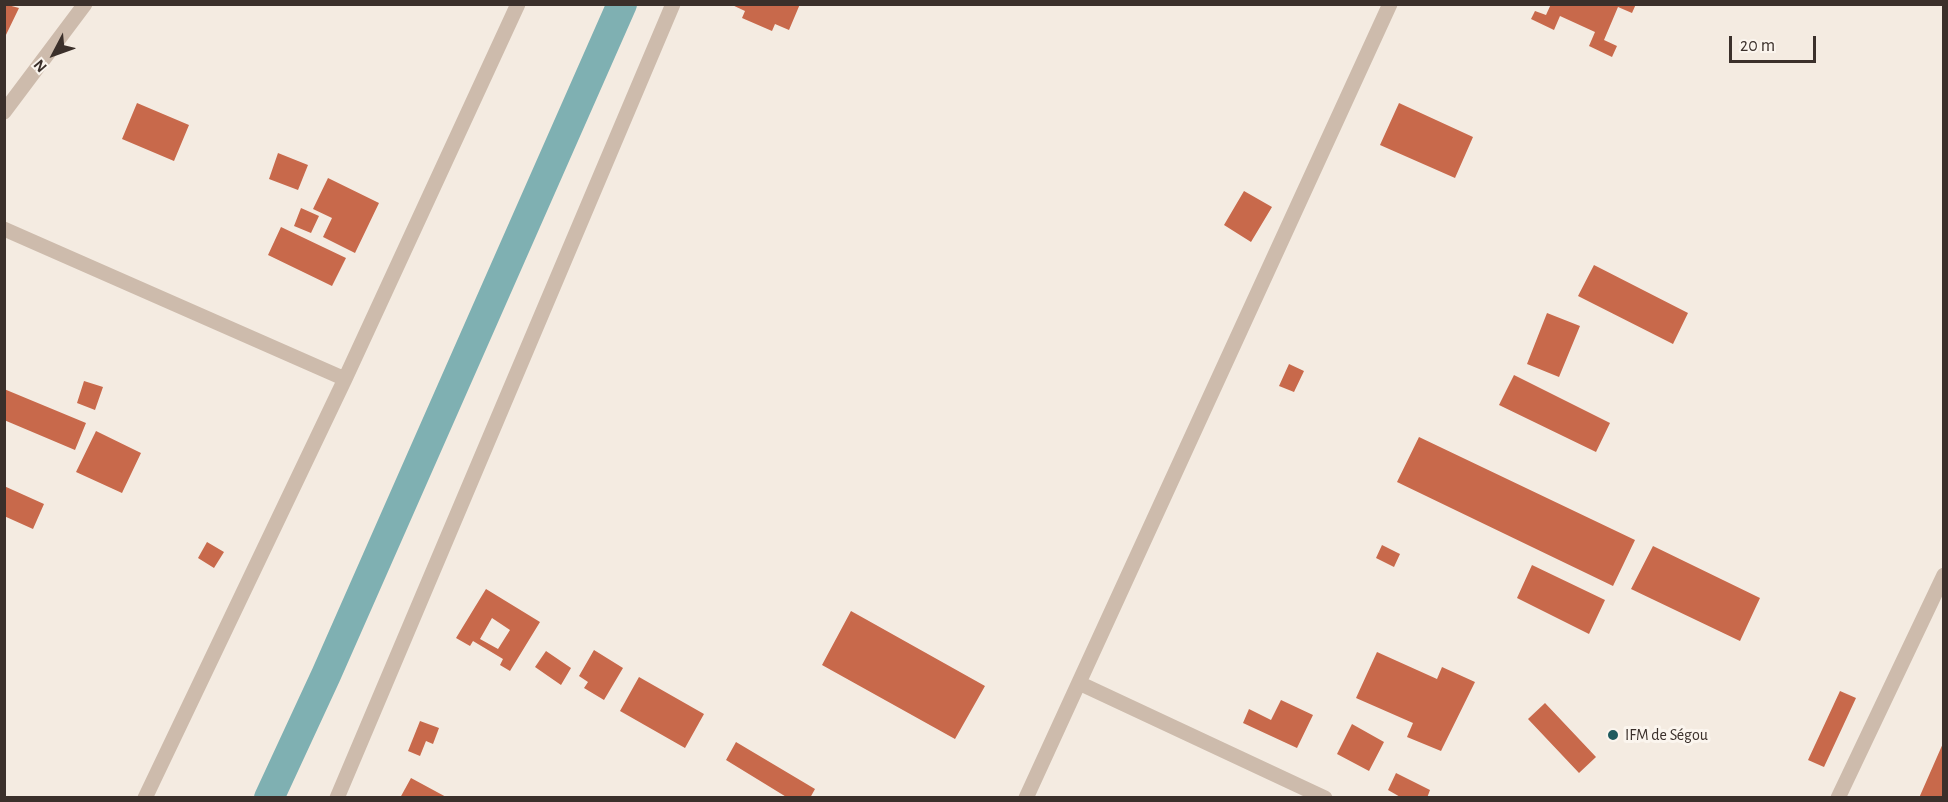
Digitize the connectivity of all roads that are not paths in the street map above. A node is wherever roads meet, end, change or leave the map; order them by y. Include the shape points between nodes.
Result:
1 (518, 4) edge
2 (673, 4) edge
3 (1390, 4) edge
4 (76, 7) edge
5 (4, 112) edge
6 (4, 230) edge
7 (345, 379) junction
8 (1944, 575) edge
9 (1079, 682) junction
10 (146, 798) edge
11 (337, 798) edge
12 (1026, 798) edge
13 (1325, 798) edge
14 (1838, 798) edge

1 - 7 street
2 - 11 street
3 - 9 street
4 - 5 street
6 - 7 street
7 - 10 street
8 - 14 street
9 - 12 street
9 - 13 street

